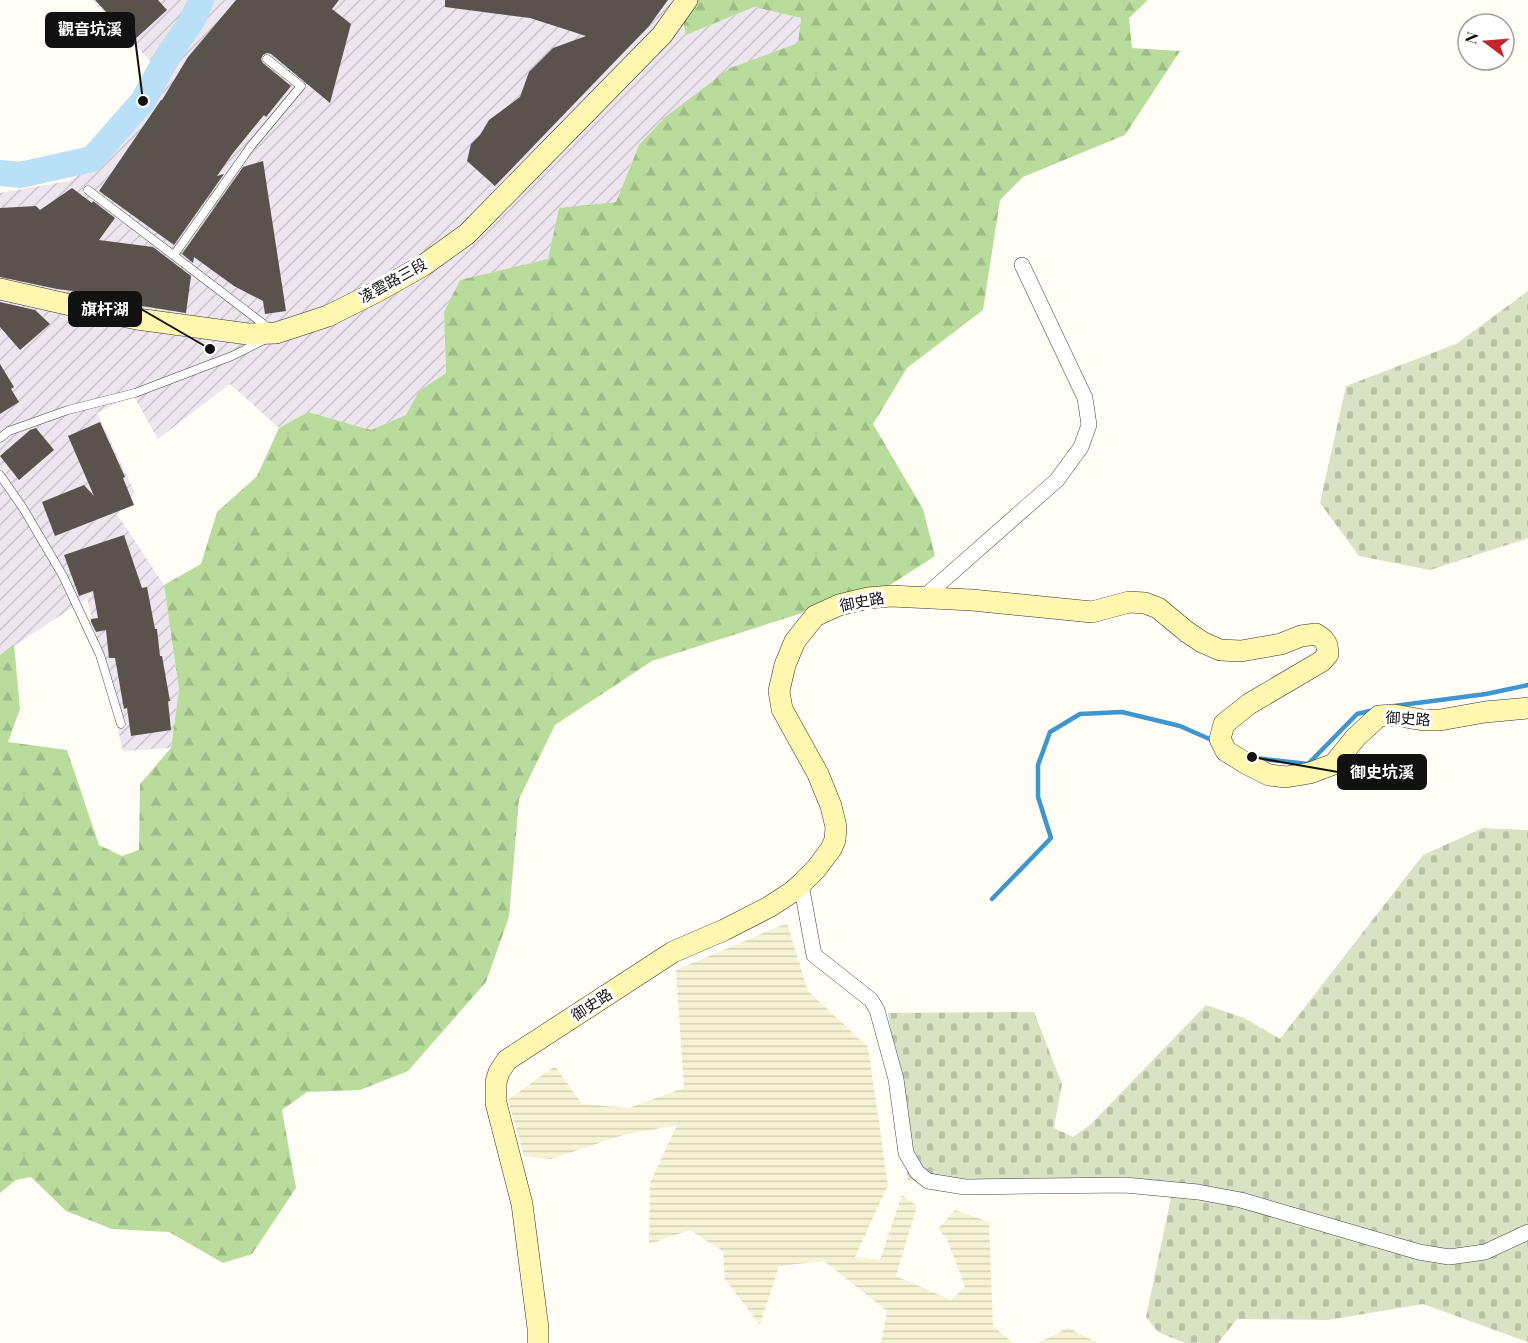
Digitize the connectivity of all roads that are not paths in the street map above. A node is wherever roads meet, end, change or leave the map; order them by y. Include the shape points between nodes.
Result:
1 (687, 0) edge
2 (267, 59) dead end
3 (88, 190) dead end
4 (174, 255) junction
5 (1022, 265) dead end
6 (0, 290) edge
7 (276, 333) junction
8 (0, 438) edge
9 (0, 475) edge
10 (923, 598) junction
11 (1528, 708) edge
12 (120, 724) dead end
13 (801, 884) junction
14 (1528, 1232) edge
15 (538, 1343) edge

1 - 7 street, 凌雲路三段 via 662,35 468,234 378,291 328,316
2 - 4 lane via 301,86 251,146
3 - 4 lane
4 - 7 lane
5 - 10 street via 1085,398 1089,425 1081,447 1057,480
6 - 7 street, 凌雲路三段 via 137,319 248,334
7 - 8 lane via 222,360 135,393 68,410 9,431
9 - 12 lane via 68,586 100,655
10 - 11 street, 御史路 via 1092,612 1129,602 1145,603 1220,650 1241,651 1316,634 1327,645 1328,654 1322,661 1224,724 1223,745 1247,765 1269,775 1310,773 1334,764 1379,717 1440,720
10 - 13 street, 御史路 via 868,598 815,615 795,641 784,665 779,691 782,709 818,774 836,827 831,849
13 - 14 street via 814,955 871,1000 877,1010 896,1079 906,1153 917,1172 928,1181 965,1187 1125,1185 1198,1192 1241,1200 1419,1252 1449,1257 1485,1252
13 - 15 street, 御史路 via 769,908 673,952 507,1060 500,1072 496,1103 522,1204

